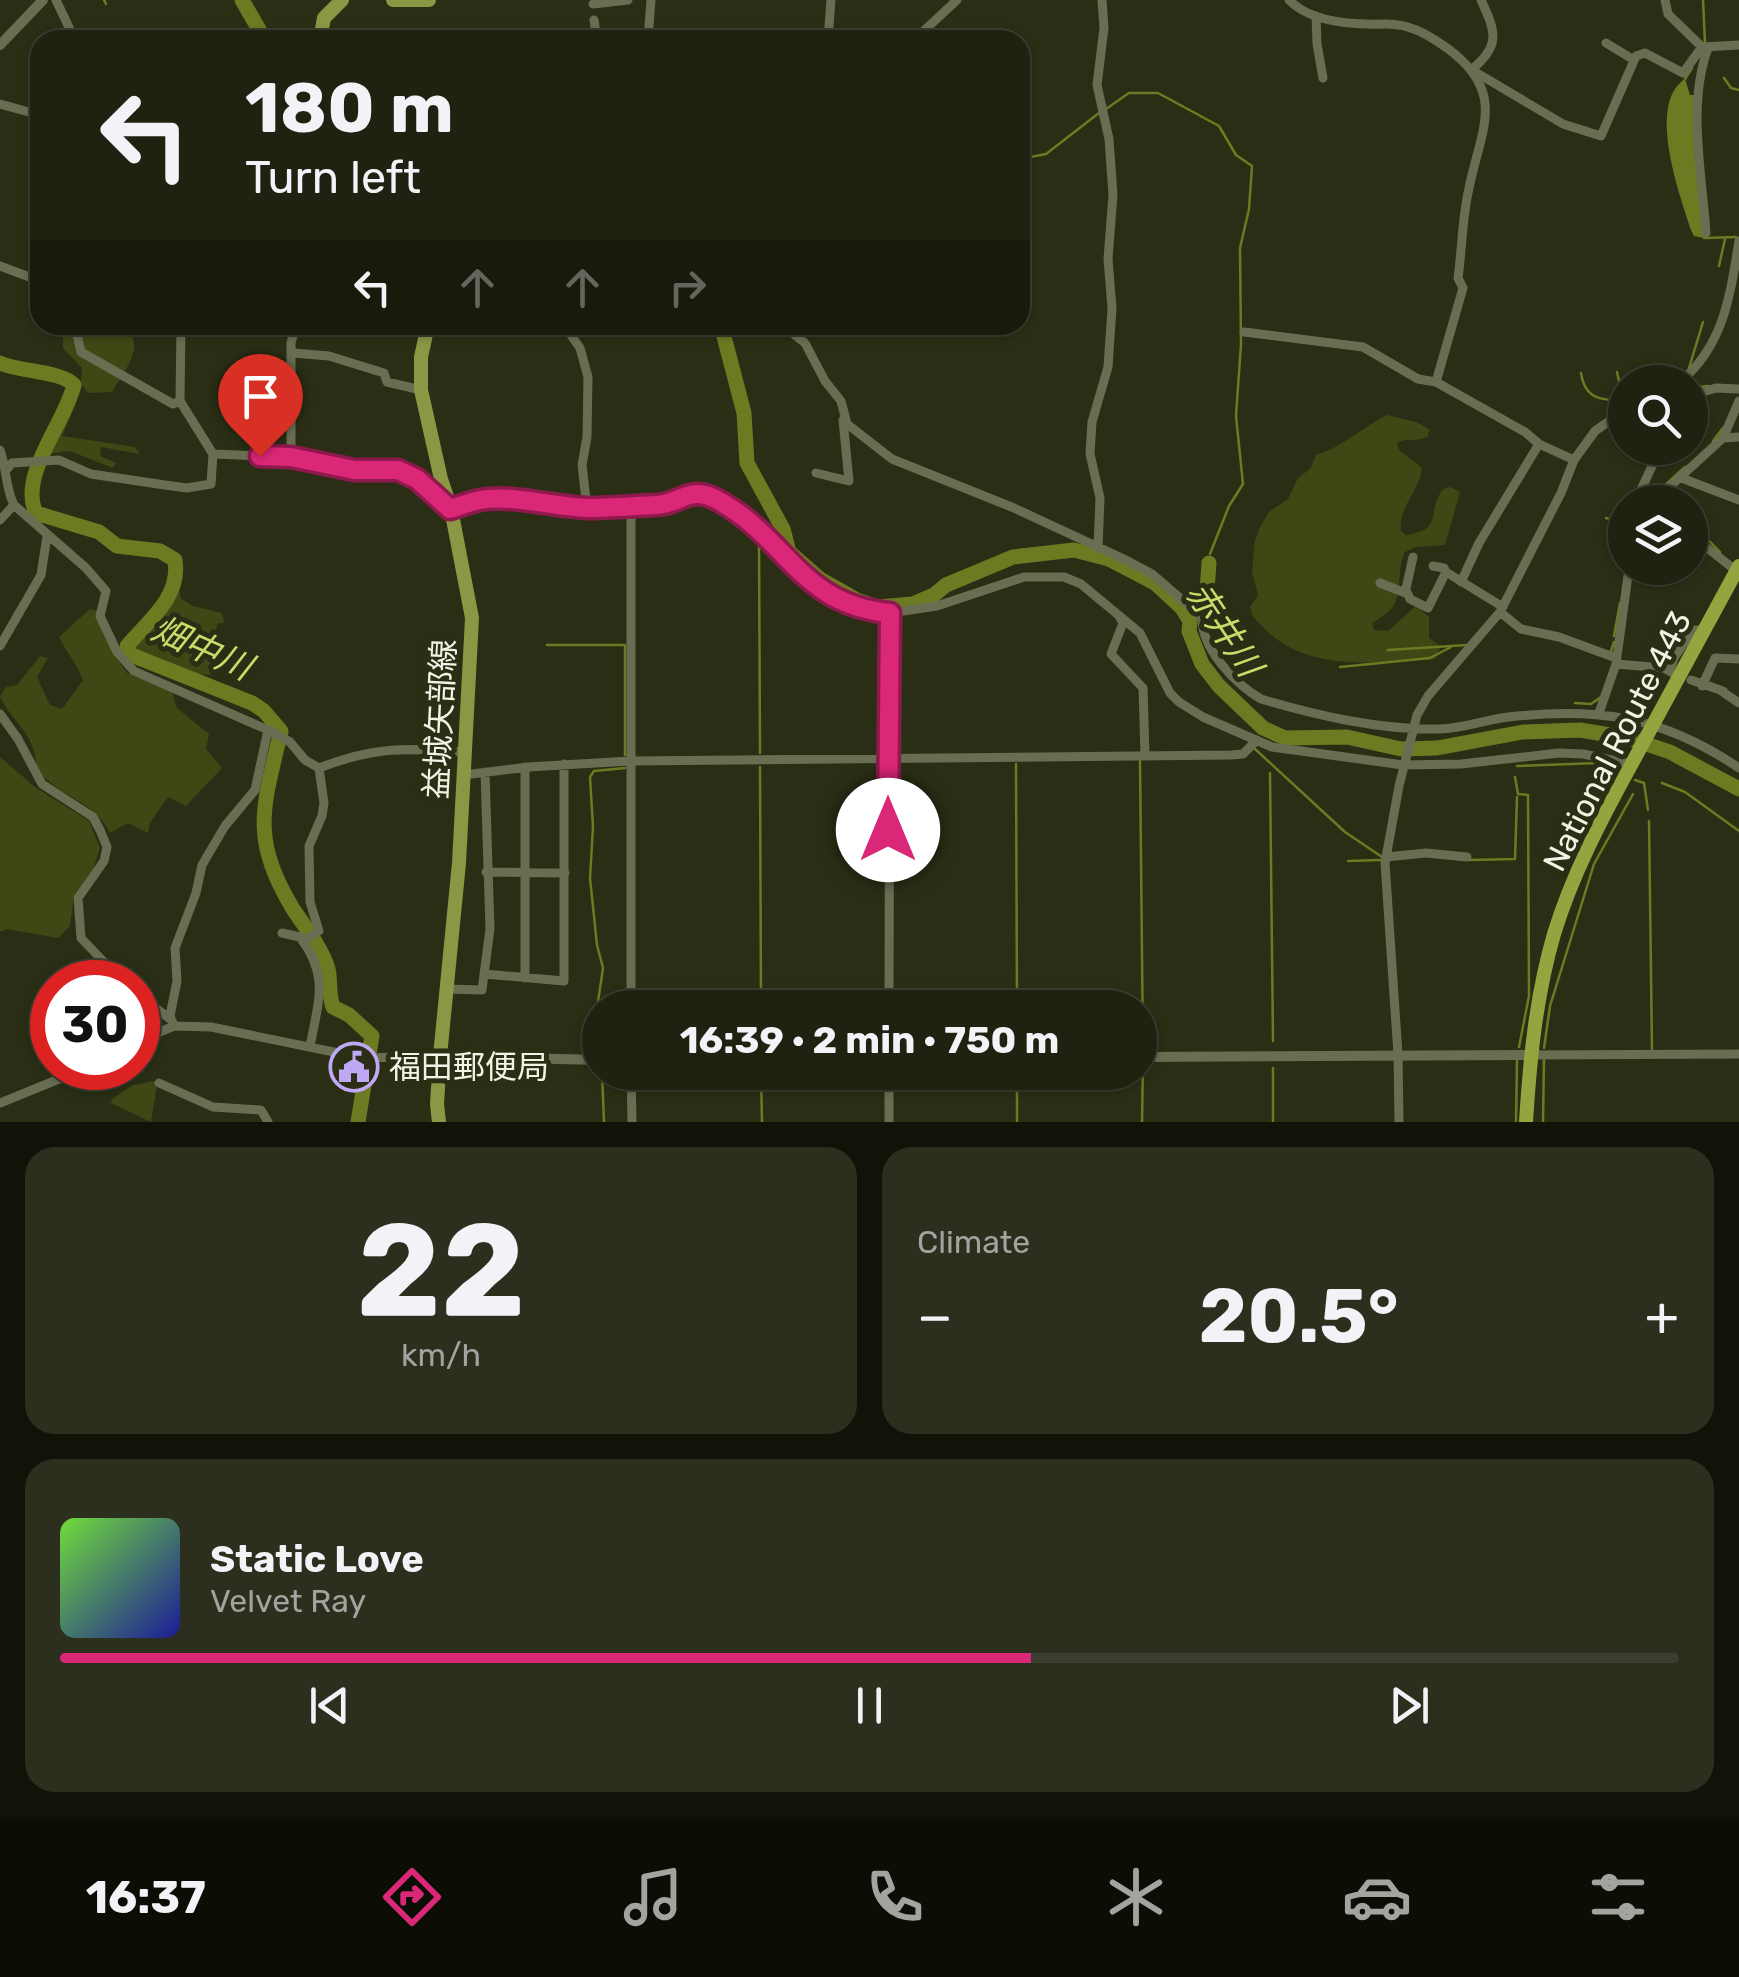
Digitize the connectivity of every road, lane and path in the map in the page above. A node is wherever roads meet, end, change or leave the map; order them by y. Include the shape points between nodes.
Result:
1 (43, 0) edge
2 (56, 0) edge
3 (342, 0) edge
4 (394, 0) edge
5 (429, 0) edge
6 (628, 0) edge
7 (651, 0) edge
8 (831, 0) edge
9 (958, 0) edge
10 (1102, 0) edge
11 (1289, 0) edge
12 (1481, 0) edge
13 (1665, 0) edge
14 (594, 4) dead end
15 (1316, 16) junction
16 (594, 20) dead end
17 (70, 30) edge
18 (322, 30) edge
19 (596, 30) edge
20 (649, 30) edge
21 (829, 30) edge
22 (925, 30) edge
23 (3, 42) edge
24 (1606, 43) dead end
25 (1739, 46) edge
26 (1705, 48) junction
27 (1634, 60) junction
28 (1472, 70) junction
29 (1323, 78) dead end
30 (0, 104) edge
31 (30, 112) edge
32 (1706, 233) dead end
33 (1739, 241) edge
34 (0, 266) edge
35 (30, 277) edge
36 (1244, 332) dead end
37 (77, 335) edge
38 (182, 335) edge
39 (293, 335) edge
40 (426, 335) edge
41 (571, 335) edge
42 (795, 335) edge
43 (293, 353) junction
44 (1697, 365) edge
45 (1436, 382) junction
46 (1739, 389) edge
47 (421, 390) junction
48 (1708, 390) edge
49 (180, 401) junction
50 (1739, 401) edge
51 (842, 412) junction
52 (1608, 422) edge
53 (1739, 437) edge
54 (1723, 438) junction
55 (1539, 444) junction
56 (0, 450) edge
57 (213, 454) junction
58 (291, 457) junction
59 (1574, 460) junction
60 (7, 468) junction
61 (816, 472) dead end
62 (1680, 477) junction
63 (1672, 485) edge
64 (4, 493) edge
65 (1739, 500) edge
66 (14, 506) junction
67 (631, 506) junction
68 (586, 508) junction
69 (450, 509) junction
70 (0, 520) edge
71 (46, 536) junction
72 (1098, 548) junction
73 (1708, 548) edge
74 (1413, 557) dead end
75 (1433, 566) dead end
76 (1738, 570) edge
77 (1446, 572) junction
78 (1461, 582) junction
79 (1380, 583) dead end
80 (1627, 585) edge
81 (1404, 593) junction
82 (1116, 610) junction
83 (1501, 610) junction
84 (890, 613) junction
85 (1702, 630) junction
86 (0, 646) edge
87 (1739, 659) edge
88 (1616, 661) junction
89 (1691, 680) dead end
90 (1702, 686) junction
91 (1508, 702) dead end
92 (1739, 702) edge
93 (1600, 712) junction
94 (1507, 717) junction
95 (1, 718) edge
96 (1652, 724) junction
97 (270, 730) junction
98 (1412, 732) junction
99 (1257, 740) junction
100 (465, 752) junction
101 (1145, 755) junction
102 (888, 758) junction
103 (630, 761) junction
104 (1404, 763) junction
105 (564, 764) junction
106 (1631, 764) junction
107 (525, 767) junction
108 (319, 768) junction
109 (1739, 768) edge
110 (486, 772) junction
111 (464, 775) junction
112 (1386, 856) junction
113 (1466, 857) dead end
114 (486, 872) junction
115 (526, 873) junction
116 (565, 873) junction
117 (282, 933) dead end
118 (308, 939) junction
119 (102, 960) edge
120 (484, 974) junction
121 (526, 978) junction
122 (447, 990) junction
123 (631, 990) edge
124 (889, 990) edge
125 (160, 1009) edge
126 (174, 1026) junction
127 (160, 1032) edge
128 (310, 1047) junction
129 (1398, 1054) junction
130 (1739, 1054) edge
131 (1530, 1055) junction
132 (440, 1056) junction
133 (1157, 1056) edge
134 (582, 1060) edge
135 (160, 1082) edge
136 (30, 1088) edge
137 (631, 1090) edge
138 (889, 1090) edge
139 (1, 1099) edge
140 (268, 1122) edge
141 (440, 1122) edge
142 (632, 1122) edge
143 (890, 1122) edge
144 (1400, 1122) edge
145 (1526, 1122) edge

1 - 23 street
2 - 17 street
3 - 18 main road
4 - 5 main road
6 - 14 street
7 - 20 street
8 - 21 street
9 - 22 street
10 - 72 street via 1097,72 1113,195 1108,367 1090,454 1100,498
11 - 15 street
12 - 28 street via 1494,39 1487,58
13 - 26 street via 1668,14
15 - 28 street via 1425,32
15 - 29 street
16 - 19 street
24 - 27 street
25 - 26 street
26 - 27 street via 1684,73 1645,53
26 - 32 street via 1697,97
27 - 28 street via 1600,136 1562,124
28 - 45 street via 1485,92 1486,125 1468,192 1462,288
30 - 31 street
33 - 44 street via 1717,334
34 - 35 street
36 - 45 street via 1363,346 1418,379
37 - 49 street via 80,352 173,404
38 - 49 street
39 - 43 street
40 - 47 main road, 益城矢部線
41 - 68 street via 588,377
42 - 51 street
43 - 47 street via 328,356
43 - 58 street
45 - 55 street
46 - 48 street
47 - 69 main road, 益城矢部線
49 - 57 street
50 - 54 street
51 - 61 street via 849,481
51 - 72 street via 847,424 892,459
52 - 59 street
53 - 54 street
54 - 62 street
55 - 59 street
55 - 78 street
56 - 60 street
57 - 58 street
57 - 60 street via 210,484 187,488 91,474 59,460
58 - 69 street via 354,470 398,470
59 - 83 street
60 - 64 street
62 - 63 street
62 - 65 street
64 - 66 street
66 - 70 street
66 - 71 street
67 - 68 street
67 - 84 street via 667,505 684,495 720,501 823,592 862,610
67 - 103 street
68 - 69 street via 484,499
69 - 100 main road, 益城矢部線 via 472,618
71 - 86 street via 41,575
71 - 97 street via 106,591 100,616 134,671
72 - 98 street via 1152,574 1202,617 1207,643 1251,693
73 - 76 street
74 - 81 street
75 - 77 street
76 - 85 highway, National Route 443
77 - 78 street
77 - 81 street via 1428,608
78 - 83 street
79 - 81 street
80 - 88 street
82 - 84 street via 1082,584 1035,576
82 - 99 street via 1140,634 1170,693 1203,717
82 - 101 street via 1122,624 1111,654 1143,688
83 - 88 street via 1521,629
83 - 98 street via 1428,696
84 - 102 street
85 - 88 street via 1688,634 1672,672
85 - 96 highway, National Route 443
87 - 90 street via 1714,658
88 - 93 street
89 - 90 street
90 - 92 street
91 - 94 street
93 - 94 street
93 - 96 street
94 - 98 street
95 - 119 street via 42,784 93,817 100,830 104,861 78,898 82,938
96 - 106 highway, National Route 443
96 - 109 street
97 - 108 street
97 - 126 street via 255,790 202,865 175,948
98 - 104 street
99 - 101 street via 1242,754
99 - 104 street
100 - 108 street via 394,748
100 - 111 main road, 益城矢部線
101 - 102 street
102 - 103 street
102 - 124 street
103 - 105 street
103 - 123 street
104 - 106 street via 1559,753
104 - 112 street
105 - 107 street
105 - 116 street
106 - 131 highway, National Route 443 via 1556,930
107 - 110 street
107 - 115 street
108 - 118 street via 324,803 309,846 310,902 318,926
110 - 111 street
110 - 114 street
111 - 122 main road, 益城矢部線
112 - 113 street
112 - 129 street
114 - 115 street
114 - 120 street via 490,928
115 - 116 street
115 - 121 street
116 - 121 street via 564,981
117 - 118 street
118 - 128 street via 321,979
120 - 121 street
120 - 122 street via 482,990
122 - 132 main road, 益城矢部線
125 - 126 street
126 - 127 street
126 - 128 street
128 - 132 street via 379,1060
129 - 131 street
129 - 133 street
129 - 144 street
130 - 131 street
131 - 145 highway, National Route 443
132 - 134 street
132 - 141 main road, 益城矢部線
135 - 140 street via 212,1107 261,1110
136 - 139 street
137 - 142 street
138 - 143 street

